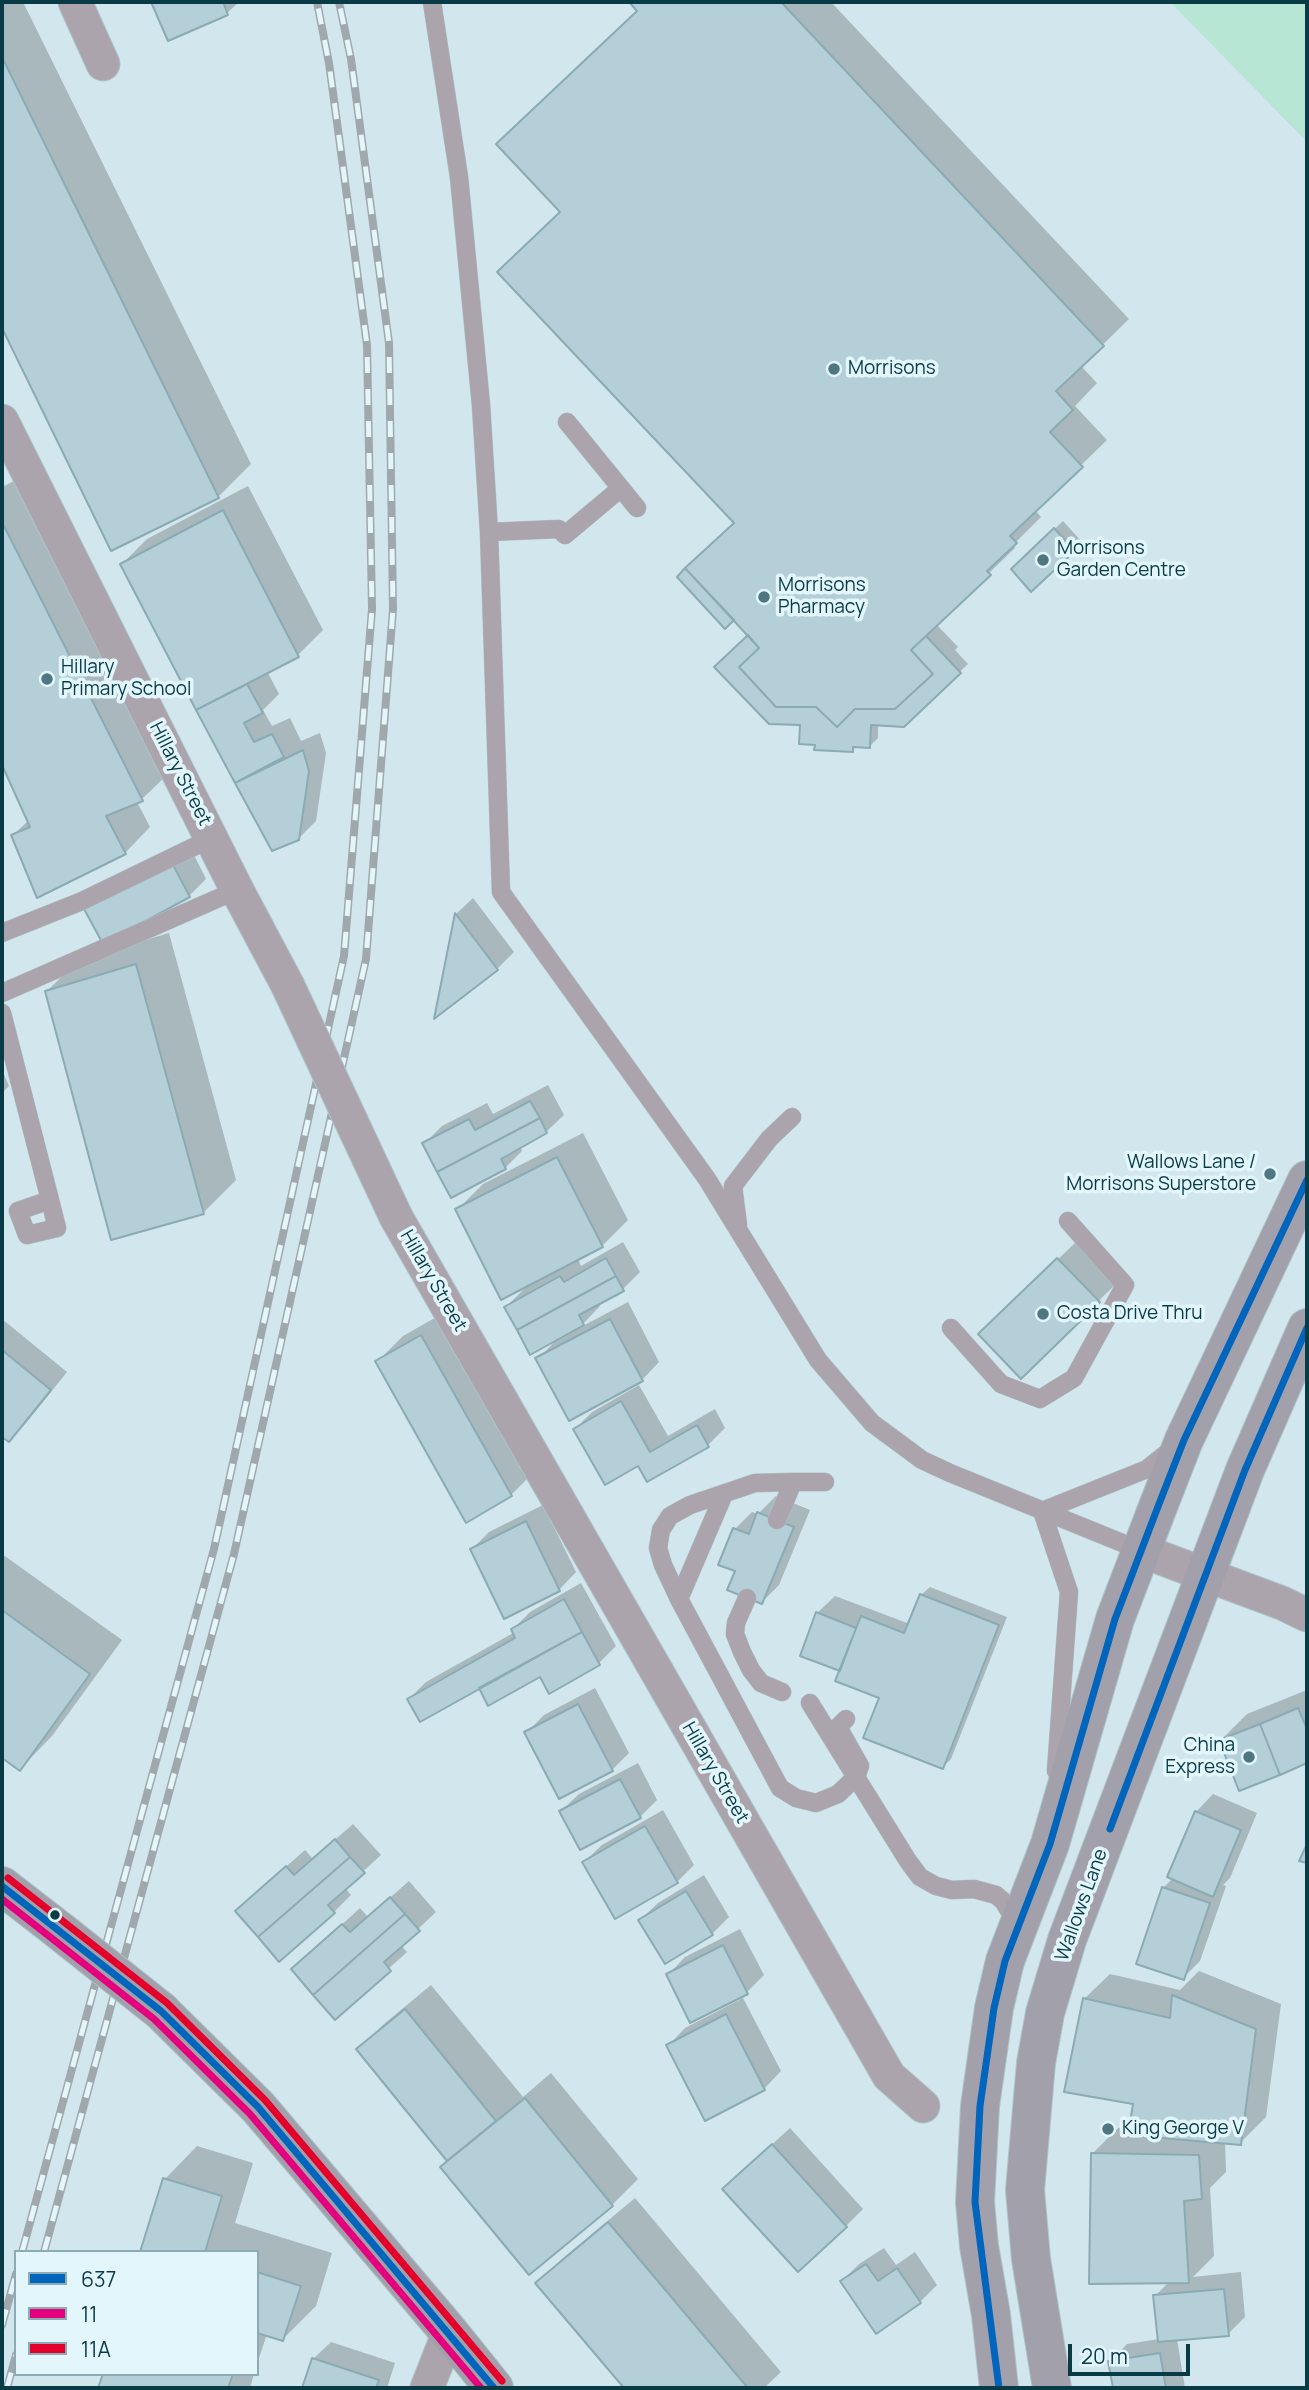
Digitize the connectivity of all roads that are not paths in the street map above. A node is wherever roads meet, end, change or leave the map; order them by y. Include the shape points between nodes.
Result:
1 (75, 2) edge
2 (432, 2) edge
3 (103, 64) dead end
4 (2, 421) edge
5 (567, 422) dead end
6 (621, 488) junction
7 (637, 509) dead end
8 (489, 532) junction
9 (212, 838) junction
10 (237, 890) junction
11 (2, 933) edge
12 (2, 993) edge
13 (2, 1013) edge
14 (792, 1117) dead end
15 (1307, 1180) edge
16 (50, 1200) dead end
17 (1068, 1221) dead end
18 (739, 1232) junction
19 (950, 1328) dead end
20 (1307, 1328) edge
21 (1184, 1440) junction
22 (793, 1482) junction
23 (825, 1482) dead end
24 (724, 1494) junction
25 (1042, 1511) junction
26 (777, 1520) dead end
27 (1142, 1551) junction
28 (1205, 1575) junction
29 (747, 1598) dead end
30 (678, 1599) junction
31 (1307, 1615) edge
32 (782, 1692) dead end
33 (810, 1703) dead end
34 (846, 1718) dead end
35 (856, 1777) junction
36 (1050, 1844) junction
37 (2, 1886) edge
38 (1019, 1926) junction
39 (1005, 1961) junction
40 (1057, 1973) junction
41 (923, 2106) dead end
42 (978, 2135) junction
43 (1029, 2144) junction
44 (449, 2332) junction
45 (427, 2388) edge
46 (494, 2388) edge
47 (999, 2388) edge
48 (1052, 2388) edge

1 - 3 street
2 - 8 lane via 459,177
4 - 9 street, Hillary Street
5 - 6 lane
6 - 7 lane
6 - 8 lane via 565,535 559,529
8 - 18 lane via 501,892 707,1179
9 - 10 street, Hillary Street
9 - 11 lane via 82,901
10 - 12 lane
10 - 41 street, Hillary Street, bridge via 288,986 396,1217 889,2076
13 - 16 lane
14 - 18 lane via 733,1186
15 - 21 highway
17 - 19 lane via 1125,1285 1074,1378 1040,1399 1001,1384
18 - 25 lane via 818,1360 872,1423 922,1460
20 - 28 highway, Wallows Lane
21 - 25 lane via 1147,1469
21 - 27 highway
22 - 23 lane
22 - 24 lane via 755,1483
22 - 26 lane
24 - 30 lane
24 - 30 lane via 670,1516 661,1530 658,1548
25 - 27 lane
25 - 36 lane via 1069,1592
27 - 28 street
27 - 36 highway via 1115,1619
28 - 31 street
28 - 40 highway, Wallows Lane
29 - 32 lane via 735,1634 761,1683
30 - 35 lane via 780,1788 816,1803 838,1794
33 - 35 lane
34 - 35 lane via 838,1727 860,1766
35 - 38 lane via 920,1877 952,1890 996,1895
36 - 38 highway
37 - 44 highway, bridge via 161,2011 258,2107
38 - 39 highway
39 - 40 highway
39 - 42 highway via 994,2008
40 - 43 highway, Wallows Lane via 1036,2063
42 - 43 highway
42 - 47 highway via 975,2202
43 - 48 highway, Wallows Lane via 1025,2190 1031,2259
44 - 45 street
44 - 46 highway

